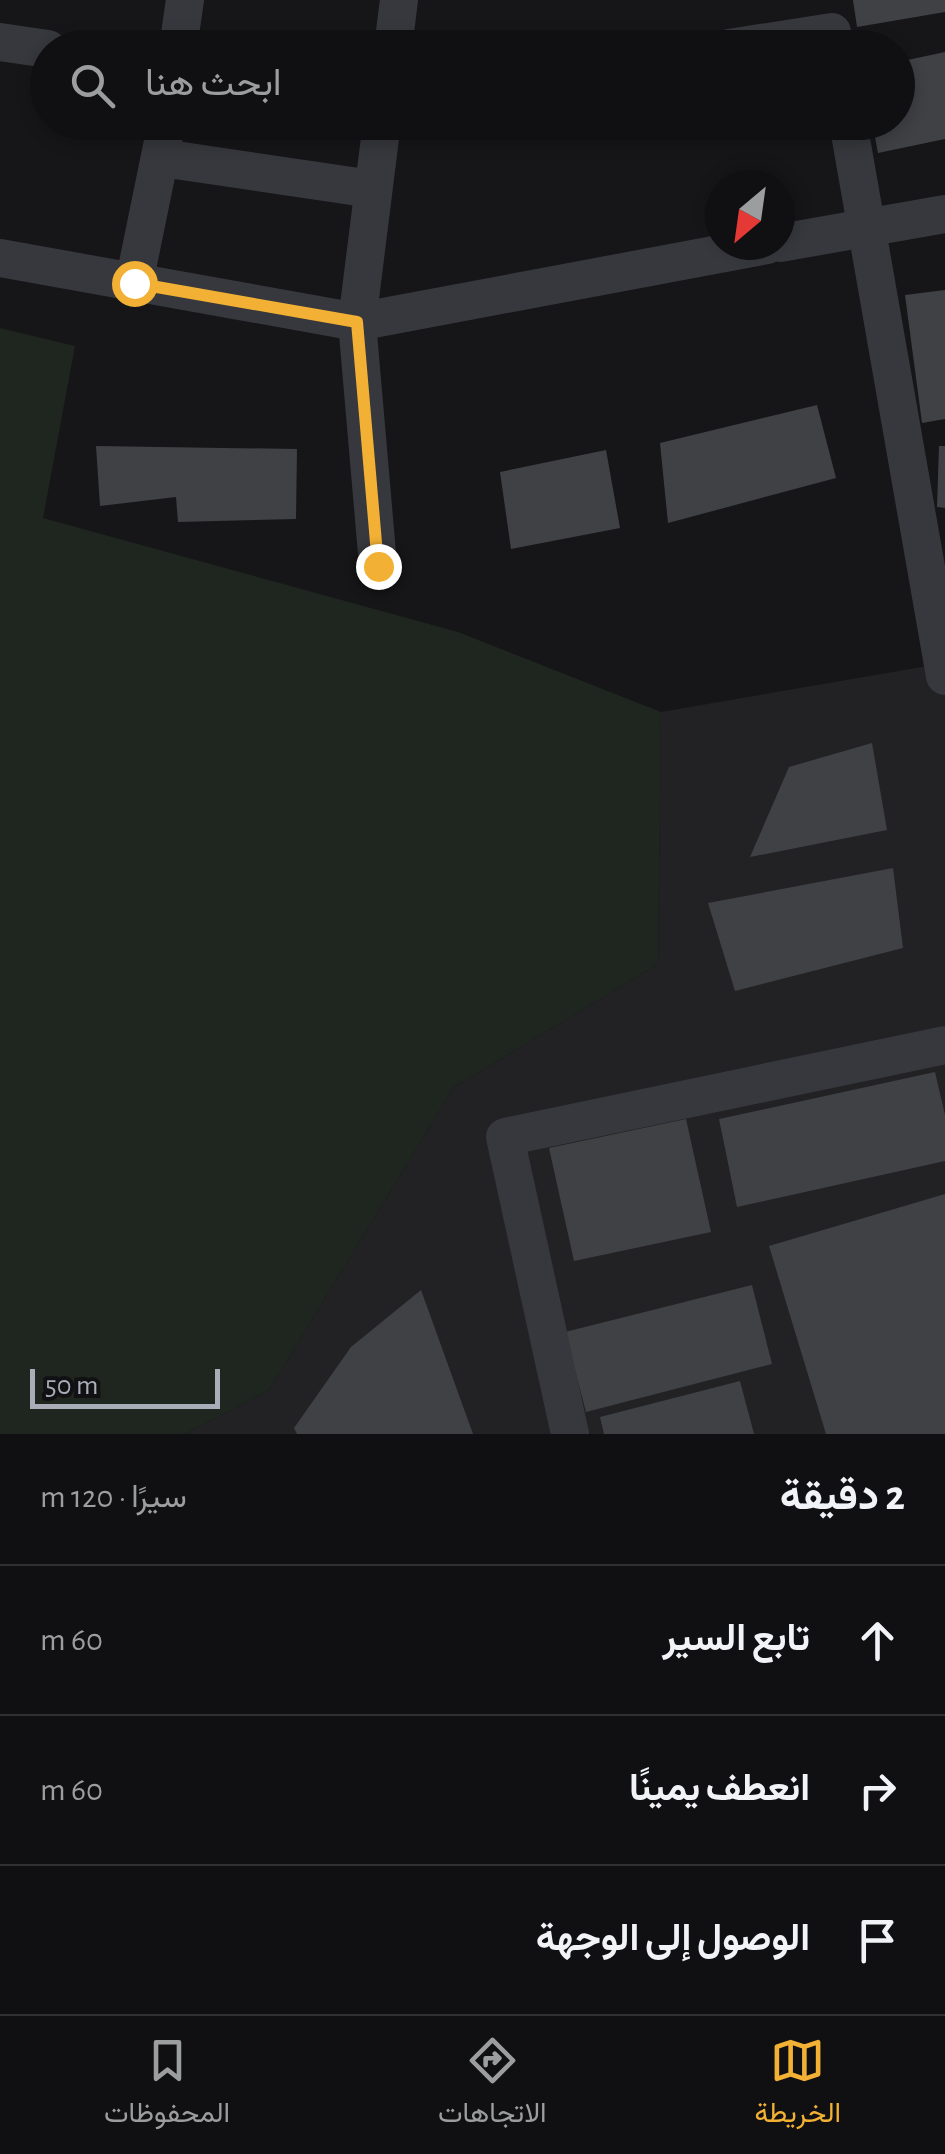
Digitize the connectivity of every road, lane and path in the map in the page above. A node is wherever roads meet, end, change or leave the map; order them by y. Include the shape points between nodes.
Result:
1 (185, 0) edge
2 (399, 0) edge
3 (181, 30) edge
4 (395, 30) edge
5 (0, 42) edge
6 (30, 46) edge
7 (165, 140) edge
8 (379, 140) edge
9 (851, 140) edge
10 (372, 189) junction
11 (945, 214) edge
12 (866, 226) junction
13 (795, 239) edge
14 (705, 257) edge
15 (0, 258) edge
16 (134, 283) junction
17 (357, 322) junction
18 (378, 566) dead end
19 (941, 632) edge
20 (945, 676) edge
21 (945, 1045) edge
22 (570, 1434) edge

1 - 3 street
2 - 4 street
5 - 6 street
7 - 10 street
7 - 16 street
8 - 10 street
9 - 12 street
10 - 17 street
11 - 12 street
12 - 13 street
12 - 19 street
14 - 17 street
15 - 16 street
16 - 17 street
17 - 18 street
19 - 20 street
21 - 22 street via 505,1136

